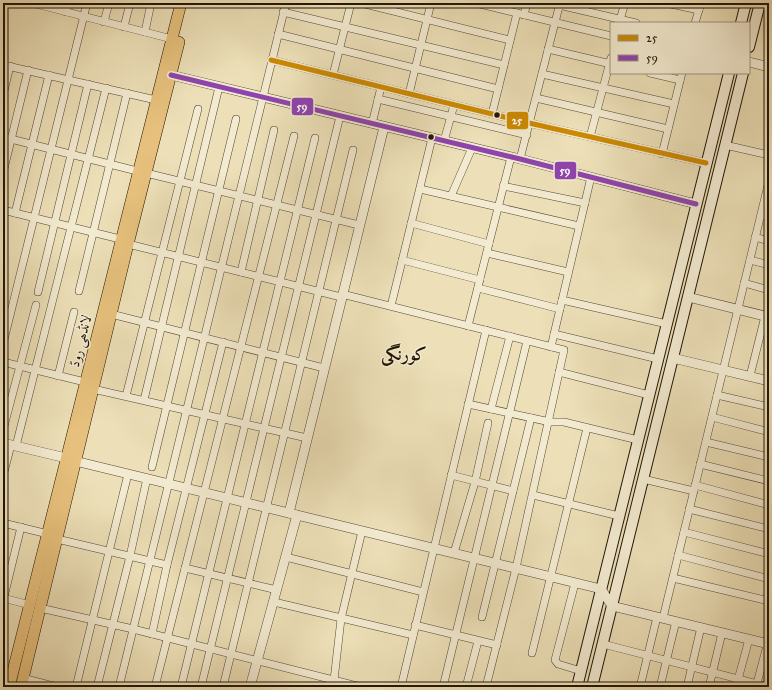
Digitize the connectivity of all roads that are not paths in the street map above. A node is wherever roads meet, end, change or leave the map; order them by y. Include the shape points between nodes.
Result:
1 (32, 3) edge
2 (68, 3) edge
3 (87, 3) edge
4 (109, 3) edge
5 (130, 3) edge
6 (151, 3) edge
7 (181, 3) edge
8 (189, 3) edge
9 (286, 3) edge
10 (351, 3) edge
11 (364, 3) edge
12 (431, 3) edge
13 (476, 3) edge
14 (528, 3) edge
15 (625, 3) edge
16 (666, 3) edge
17 (746, 3) edge
18 (760, 3) edge
19 (559, 4) edge
20 (46, 5) edge
21 (700, 6) edge
22 (66, 12) junction
23 (283, 12) junction
24 (521, 14) junction
25 (84, 17) junction
26 (428, 20) junction
27 (620, 21) edge
28 (104, 22) junction
29 (695, 22) edge
30 (741, 22) edge
31 (555, 23) junction
32 (124, 27) junction
33 (345, 28) junction
34 (145, 32) junction
35 (278, 34) junction
36 (610, 36) edge
37 (172, 39) junction
38 (510, 40) junction
39 (750, 43) edge
40 (422, 46) junction
41 (548, 49) junction
42 (339, 50) junction
43 (272, 60) junction
44 (610, 62) edge
45 (750, 62) edge
46 (7, 65) edge
47 (504, 65) junction
48 (610, 66) edge
49 (769, 67) edge
50 (415, 68) junction
51 (28, 70) junction
52 (542, 74) junction
53 (658, 74) edge
54 (729, 74) edge
55 (743, 74) edge
56 (49, 75) junction
57 (171, 75) junction
58 (333, 75) junction
59 (681, 77) edge
60 (68, 80) junction
61 (88, 84) junction
62 (219, 87) junction
63 (381, 87) junction
64 (106, 88) junction
65 (604, 88) junction
66 (498, 89) junction
67 (128, 93) junction
68 (409, 94) junction
69 (3, 95) edge
70 (263, 98) junction
71 (536, 98) junction
72 (378, 99) junction
73 (156, 100) junction
74 (674, 104) junction
75 (454, 105) junction
76 (198, 109) dead end
77 (597, 112) junction
78 (492, 114) junction
79 (340, 116) junction
80 (451, 117) junction
81 (236, 119) dead end
82 (530, 123) junction
83 (372, 124) junction
84 (384, 127) junction
85 (668, 129) junction
86 (274, 130) dead end
87 (527, 135) junction
88 (294, 136) dead end
89 (3, 137) edge
90 (590, 137) junction
91 (315, 138) dead end
92 (432, 138) junction
93 (11, 139) junction
94 (444, 141) junction
95 (33, 145) junction
96 (725, 145) junction
97 (472, 148) junction
98 (51, 149) junction
99 (353, 150) dead end
100 (72, 154) junction
101 (662, 154) junction
102 (769, 155) edge
103 (511, 157) junction
104 (88, 158) junction
105 (520, 159) junction
106 (706, 163) junction
107 (110, 164) junction
108 (142, 172) junction
109 (3, 174) edge
110 (591, 177) junction
111 (769, 181) edge
112 (180, 182) junction
113 (197, 186) junction
114 (504, 186) junction
115 (420, 189) junction
116 (768, 190) edge
117 (218, 191) junction
118 (239, 196) junction
119 (451, 196) junction
120 (258, 200) junction
121 (585, 203) junction
122 (696, 204) junction
123 (277, 205) junction
124 (498, 207) junction
125 (3, 210) edge
126 (298, 210) junction
127 (15, 213) junction
128 (316, 214) junction
129 (761, 215) junction
130 (769, 217) edge
131 (34, 218) junction
132 (336, 220) junction
133 (55, 223) junction
134 (411, 223) junction
135 (359, 225) junction
136 (579, 226) junction
137 (71, 227) junction
138 (93, 232) junction
139 (755, 237) junction
140 (124, 241) junction
141 (769, 241) edge
142 (489, 244) junction
143 (163, 252) junction
144 (487, 253) junction
145 (178, 257) junction
146 (402, 260) junction
147 (750, 260) junction
148 (202, 263) junction
149 (769, 265) edge
150 (221, 268) junction
151 (241, 272) junction
152 (568, 272) junction
153 (259, 277) junction
154 (480, 280) junction
155 (279, 282) junction
156 (744, 283) junction
157 (299, 286) junction
158 (478, 288) junction
159 (769, 290) edge
160 (79, 291) dead end
161 (318, 291) junction
162 (38, 292) dead end
163 (342, 295) junction
164 (688, 297) junction
165 (562, 300) junction
166 (36, 305) dead end
167 (390, 306) junction
168 (560, 309) junction
169 (738, 310) junction
170 (74, 312) dead end
171 (111, 314) junction
172 (767, 317) edge
173 (145, 323) junction
174 (667, 324) junction
175 (468, 326) junction
176 (161, 328) junction
177 (486, 330) junction
178 (185, 333) junction
179 (554, 334) junction
180 (510, 336) junction
181 (204, 337) junction
182 (527, 340) junction
183 (224, 342) junction
184 (3, 344) edge
185 (241, 347) junction
186 (551, 347) junction
187 (263, 352) junction
188 (282, 357) junction
189 (673, 358) junction
190 (658, 359) junction
191 (3, 362) edge
192 (302, 362) junction
193 (19, 366) junction
194 (324, 368) junction
195 (35, 370) junction
196 (723, 370) junction
197 (559, 372) junction
198 (58, 376) junction
199 (750, 376) junction
200 (769, 381) edge
201 (89, 386) junction
202 (649, 395) junction
203 (717, 395) junction
204 (126, 396) junction
205 (144, 400) junction
206 (468, 404) junction
207 (166, 405) junction
208 (769, 407) edge
209 (491, 409) junction
210 (186, 410) junction
211 (509, 413) junction
212 (206, 415) junction
213 (712, 417) junction
214 (223, 418) junction
215 (531, 418) junction
216 (550, 422) junction
217 (488, 423) dead end
218 (245, 424) junction
219 (264, 428) junction
220 (588, 428) junction
221 (3, 430) edge
222 (769, 432) edge
223 (285, 433) junction
224 (307, 438) junction
225 (638, 440) junction
226 (706, 442) junction
227 (10, 445) edge
228 (769, 457) edge
229 (71, 459) junction
230 (700, 464) junction
231 (152, 467) dead end
232 (128, 474) junction
233 (451, 475) junction
234 (3, 476) edge
235 (147, 478) junction
236 (644, 479) junction
237 (769, 480) edge
238 (475, 482) junction
239 (168, 483) junction
240 (492, 486) junction
241 (187, 488) junction
242 (694, 488) junction
243 (513, 491) junction
244 (204, 492) junction
245 (533, 495) junction
246 (227, 498) junction
247 (246, 502) junction
248 (569, 504) junction
249 (769, 506) edge
250 (267, 507) junction
251 (689, 509) junction
252 (293, 514) junction
253 (619, 516) junction
254 (3, 523) edge
255 (21, 527) junction
256 (769, 529) edge
257 (362, 531) junction
258 (684, 532) junction
259 (52, 536) junction
260 (434, 548) junction
261 (109, 551) junction
262 (454, 553) junction
263 (769, 554) edge
264 (678, 555) junction
265 (130, 556) junction
266 (286, 557) junction
267 (474, 558) junction
268 (150, 561) junction
269 (495, 563) junction
270 (167, 565) junction
271 (185, 568) junction
272 (516, 568) junction
273 (208, 574) junction
274 (352, 574) junction
275 (551, 577) junction
276 (228, 578) junction
277 (672, 578) junction
278 (769, 579) edge
279 (248, 583) junction
280 (575, 583) junction
281 (601, 589) junction
282 (278, 590) junction
283 (423, 592) junction
284 (3, 600) edge
285 (769, 601) edge
286 (274, 602) junction
287 (35, 606) junction
288 (612, 606) junction
289 (482, 617) dead end
290 (660, 617) junction
291 (341, 619) junction
292 (93, 620) junction
293 (676, 621) junction
294 (113, 624) junction
295 (415, 626) junction
296 (701, 627) junction
297 (133, 629) junction
298 (722, 633) junction
299 (152, 634) junction
300 (413, 635) junction
301 (455, 635) junction
302 (167, 638) junction
303 (749, 639) junction
304 (478, 641) junction
305 (769, 642) edge
306 (192, 644) junction
307 (603, 644) junction
308 (497, 645) junction
309 (210, 649) junction
310 (532, 652) dead end
311 (232, 655) junction
312 (647, 656) junction
313 (667, 661) junction
314 (257, 662) junction
315 (692, 667) junction
316 (581, 671) junction
317 (713, 672) junction
318 (8, 674) edge
319 (738, 679) junction
320 (334, 680) junction
321 (22, 683) edge
322 (756, 685) edge
323 (9, 687) edge
324 (54, 687) edge
325 (76, 687) edge
326 (97, 687) edge
327 (119, 687) edge
328 (155, 687) edge
329 (181, 687) edge
330 (201, 687) edge
331 (223, 687) edge
332 (250, 687) edge
333 (361, 687) edge
334 (400, 687) edge
335 (443, 687) edge
336 (466, 687) edge
337 (486, 687) edge
338 (577, 687) edge
339 (592, 687) edge
340 (640, 687) edge
341 (660, 687) edge
342 (687, 687) edge
343 (709, 687) edge
344 (736, 687) edge
345 (769, 687) edge

1 - 20 street
2 - 22 street
3 - 25 street
4 - 28 street
5 - 32 street
6 - 34 street
7 - 37 main road, لانڈھی روڈ
8 - 57 main road, لانڈھی روڈ
9 - 23 street
10 - 33 street
11 - 26 street
12 - 26 street
13 - 24 street
14 - 24 street
15 - 27 street
16 - 21 street
17 - 30 main road
18 - 39 main road
19 - 27 street
19 - 31 street
20 - 22 street
21 - 29 street
22 - 25 street
23 - 33 street
23 - 35 street
24 - 31 street
24 - 38 street
25 - 28 street
25 - 60 street
26 - 38 street
26 - 40 street
28 - 32 street
31 - 36 street
31 - 41 street
32 - 34 street
33 - 40 street
33 - 42 street
34 - 37 street
35 - 42 street
35 - 43 street
37 - 73 main road, لانڈھی روڈ
38 - 47 street
40 - 47 street
40 - 50 street
41 - 44 street
41 - 52 street
42 - 50 street
42 - 58 street
43 - 58 street
43 - 70 street
45 - 49 street
46 - 51 street
46 - 69 street
47 - 66 street
48 - 65 street
50 - 66 street
50 - 68 street
51 - 56 street
51 - 93 street
52 - 65 street
52 - 71 street
53 - 59 street
54 - 106 main road
55 - 96 main road
56 - 60 street
56 - 95 street
57 - 62 street
57 - 108 main road, لانڈھی روڈ
58 - 63 street
59 - 74 street
60 - 61 street
60 - 98 street
61 - 64 street
61 - 100 street
62 - 70 street
62 - 113 street
63 - 68 street
63 - 72 street
64 - 67 street
64 - 104 street
65 - 74 street
65 - 77 street
66 - 78 street
67 - 73 street
67 - 107 street
68 - 75 street
70 - 79 street
70 - 118 street
71 - 77 street
71 - 82 street
72 - 80 street
72 - 83 street
73 - 108 main road, لانڈھی روڈ
74 - 85 street
75 - 78 street
75 - 80 street
76 - 112 street
77 - 85 street
77 - 90 street
78 - 82 street
79 - 83 street
79 - 128 street
80 - 87 street
80 - 94 street
81 - 117 street
82 - 87 street
82 - 90 street
83 - 84 street
84 - 92 street
84 - 135 street
85 - 101 street
86 - 120 street
87 - 105 street
88 - 123 street
89 - 93 street
90 - 101 street
91 - 126 street
92 - 94 street
92 - 115 street
93 - 95 street
93 - 109 street
94 - 97 street
95 - 98 street
95 - 127 street
96 - 102 street
96 - 164 main road
97 - 103 street
97 - 119 street
98 - 100 street
98 - 131 street
99 - 132 street
100 - 104 street
100 - 133 street
101 - 106 street
103 - 105 street
103 - 114 street
104 - 107 street
104 - 137 street
105 - 110 street
106 - 122 main road
107 - 108 street
107 - 138 street
108 - 112 street
108 - 140 main road, لانڈھی روڈ
110 - 121 street
110 - 122 street
111 - 116 street
112 - 113 street
112 - 143 street
113 - 117 street
113 - 145 street
114 - 121 street
114 - 124 street
115 - 119 street
115 - 134 street
116 - 129 street
117 - 118 street
117 - 148 street
118 - 120 street
118 - 150 street
119 - 124 street
120 - 123 street
120 - 151 street
121 - 136 street
122 - 174 main road
123 - 126 street
123 - 153 street
124 - 136 street
124 - 142 street
125 - 127 street
126 - 128 street
126 - 155 street
127 - 131 street
128 - 132 street
128 - 157 street
129 - 130 street
129 - 139 street
131 - 133 street
131 - 184 street
132 - 135 street
132 - 161 street
133 - 137 street
133 - 162 street
134 - 142 street
134 - 146 street
135 - 163 street
136 - 152 street
137 - 138 street
137 - 195 street
138 - 140 street
138 - 160 street
139 - 141 street
139 - 147 street
140 - 143 street
140 - 171 main road, لانڈھی روڈ
140 - 201 main road, لانڈھی روڈ
142 - 144 street
143 - 145 street
143 - 173 street
144 - 152 street
144 - 154 street
145 - 148 street
145 - 176 street
146 - 154 street
146 - 167 street
147 - 149 street
147 - 156 street
148 - 150 street
148 - 178 street
150 - 151 street
150 - 181 street
151 - 153 street
152 - 165 street
153 - 155 street
153 - 185 street
154 - 158 street
155 - 157 street
155 - 187 street
156 - 159 street
156 - 169 street
157 - 161 street
157 - 188 street
158 - 168 street
158 - 175 street
161 - 163 street
161 - 192 street
163 - 167 street
163 - 194 street
164 - 169 street
164 - 189 main road
165 - 168 street
165 - 174 street
166 - 193 street
167 - 175 street
168 - 179 street
169 - 172 street
169 - 196 street
170 - 198 street
171 - 173 street
171 - 201 main road, لانڈھی روڈ
172 - 199 street
173 - 176 street
173 - 204 street
174 - 190 main road
175 - 177 street
176 - 178 street
176 - 205 street
177 - 180 street
177 - 206 street
178 - 181 street
178 - 207 street
179 - 186 street
179 - 190 street
180 - 182 street
180 - 209 street
181 - 183 street
181 - 210 street
182 - 186 street
182 - 211 street
183 - 185 street
183 - 212 street
185 - 187 street
185 - 214 street
186 - 197 street via 564,350
187 - 188 street
187 - 218 street
188 - 192 street
188 - 219 street
189 - 196 street
189 - 236 main road
190 - 202 main road
191 - 193 street
192 - 194 street
192 - 223 street
193 - 195 street
193 - 221 street
194 - 224 street
195 - 198 street
195 - 227 street
196 - 199 street
196 - 203 street
197 - 202 street
197 - 216 street
198 - 201 street
199 - 200 street
201 - 204 street
201 - 229 main road, لانڈھی روڈ
202 - 225 main road
203 - 208 street
203 - 213 street
204 - 205 street
205 - 207 street
206 - 209 street
206 - 233 street
207 - 210 street
207 - 231 street
209 - 211 street
210 - 212 street
210 - 239 street
211 - 215 street
211 - 240 street
212 - 214 street
212 - 241 street
213 - 222 street
213 - 226 street
214 - 218 street
214 - 244 street
215 - 216 street
215 - 243 street
216 - 220 street via 564,422
216 - 245 street
217 - 238 street
218 - 219 street
218 - 246 street
219 - 223 street
219 - 247 street
220 - 225 street
220 - 248 street
223 - 224 street
223 - 250 street
224 - 252 street
225 - 253 main road
226 - 228 street
226 - 230 street
227 - 229 street
227 - 234 street
229 - 232 street
229 - 259 main road, لانڈھی روڈ
230 - 237 street
230 - 242 street
232 - 235 street
232 - 261 street
233 - 238 street
233 - 260 street
235 - 239 street
235 - 265 street
236 - 242 street
236 - 288 main road
238 - 240 street
238 - 262 street
239 - 241 street
239 - 268 street
240 - 243 street
240 - 267 street
241 - 244 street
241 - 270 street
242 - 249 street
242 - 251 street
243 - 269 street
244 - 246 street
244 - 271 street
245 - 248 street
245 - 272 street
246 - 247 street
246 - 273 street
247 - 250 street
247 - 276 street
248 - 253 street
248 - 275 street
250 - 252 street
250 - 279 street
251 - 256 street
251 - 258 street
252 - 257 street
252 - 266 street
253 - 281 main road
254 - 255 street
255 - 259 street
255 - 284 street
257 - 260 street
257 - 274 street
258 - 263 street
258 - 264 street
259 - 261 street
259 - 287 main road, لانڈھی روڈ
260 - 262 street
260 - 283 street
261 - 265 street
261 - 292 street
262 - 267 street
264 - 277 street
264 - 278 street
265 - 268 street
265 - 294 street
266 - 274 street
266 - 282 street
267 - 269 street
267 - 301 street
268 - 270 street
268 - 297 street
269 - 272 street
269 - 289 street
270 - 299 street
271 - 273 street
271 - 302 street
272 - 275 street
272 - 308 street
273 - 276 street
273 - 306 street
274 - 283 street
274 - 291 street
275 - 280 street
275 - 310 street
276 - 279 street
276 - 309 street
277 - 285 street
277 - 290 street
279 - 282 street
279 - 311 street
280 - 281 street
280 - 316 street via 556,660 558,664
281 - 288 street
281 - 316 main road
282 - 286 street
283 - 295 street
284 - 287 street
286 - 291 street
286 - 314 street
287 - 292 street
287 - 318 main road, لانڈھی روڈ
287 - 321 main road, لانڈھی روڈ
288 - 290 street
288 - 307 main road
290 - 293 street
290 - 312 street
291 - 300 street
291 - 320 street
292 - 294 street
292 - 325 street
293 - 296 street
293 - 313 street
294 - 297 street
294 - 326 street
295 - 300 street
295 - 301 street
296 - 298 street
296 - 315 street
297 - 299 street
297 - 327 street
298 - 303 street
298 - 317 street
299 - 302 street
300 - 334 street
301 - 304 street
301 - 335 street
302 - 306 street
302 - 328 street
303 - 305 street
303 - 319 street
304 - 308 street
304 - 336 street
305 - 322 street
306 - 309 street
306 - 329 street
307 - 312 street
307 - 339 main road
308 - 337 street
309 - 311 street
309 - 330 street
311 - 314 street
311 - 331 street
312 - 313 street
312 - 340 street
313 - 315 street
313 - 341 street
314 - 320 street
314 - 332 street
315 - 317 street
315 - 342 street
316 - 338 main road
317 - 319 street
317 - 343 street
318 - 323 main road, لانڈھی روڈ
319 - 322 street
319 - 344 street
320 - 333 street
321 - 324 street
322 - 345 street

